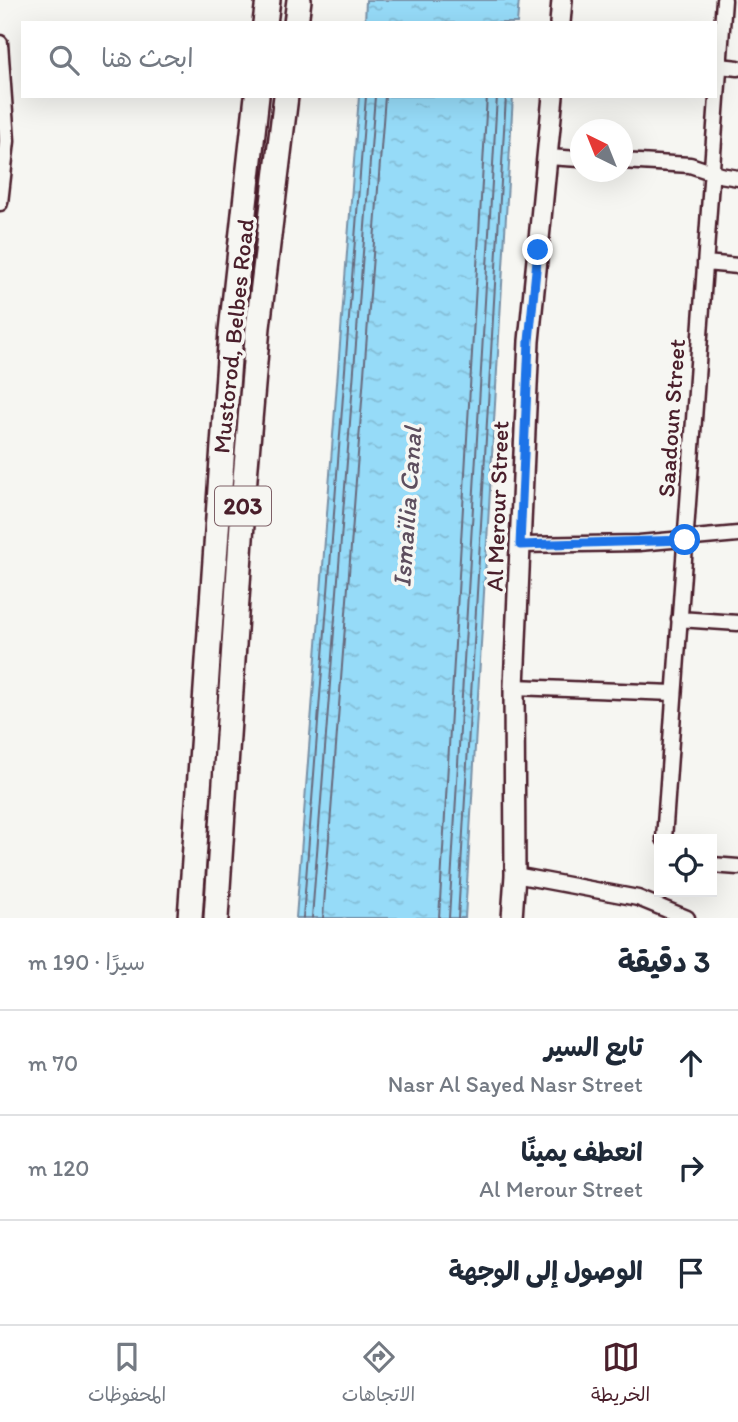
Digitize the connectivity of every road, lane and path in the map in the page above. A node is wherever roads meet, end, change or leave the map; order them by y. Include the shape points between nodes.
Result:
1 (268, 0) edge
2 (299, 0) edge
3 (562, 0) edge
4 (724, 0) edge
5 (265, 21) edge
6 (296, 21) edge
7 (560, 21) edge
8 (0, 44) edge
9 (720, 66) junction
10 (738, 68) edge
11 (257, 98) edge
12 (286, 98) edge
13 (553, 98) edge
14 (547, 157) junction
15 (570, 158) edge
16 (633, 162) edge
17 (712, 172) junction
18 (738, 178) edge
19 (0, 203) edge
20 (705, 264) junction
21 (738, 266) edge
22 (738, 534) edge
23 (685, 540) junction
24 (520, 545) junction
25 (679, 619) junction
26 (738, 623) edge
27 (514, 687) junction
28 (674, 693) junction
29 (664, 834) edge
30 (717, 865) edge
31 (738, 867) edge
32 (515, 875) junction
33 (660, 898) edge
34 (190, 918) edge
35 (216, 918) edge
36 (512, 918) edge
37 (687, 918) edge

1 - 5 main road
2 - 6 main road
3 - 7 main road
4 - 9 street, Saadoun Street
8 - 19 street via 7,141
9 - 10 street
9 - 17 street, Saadoun Street
11 - 34 main road, Mustorod, Belbes Road / 203 via 231,331
12 - 35 main road, Mustorod, Belbes Road / 203 via 245,478
13 - 14 main road, Al Merour Street
14 - 15 street
14 - 24 main road, Al Merour Street via 529,341
16 - 17 street via 690,165
17 - 18 street
17 - 20 street, Saadoun Street
20 - 21 street
20 - 23 street, Saadoun Street
22 - 23 street
23 - 24 street
23 - 25 street, Saadoun Street
24 - 27 main road, Al Merour Street
25 - 26 street
25 - 28 street, Saadoun Street
27 - 28 street
27 - 32 main road, Al Merour Street
28 - 29 street, Saadoun Street
30 - 31 street
32 - 33 street
32 - 36 main road, Al Merour Street
33 - 37 street

